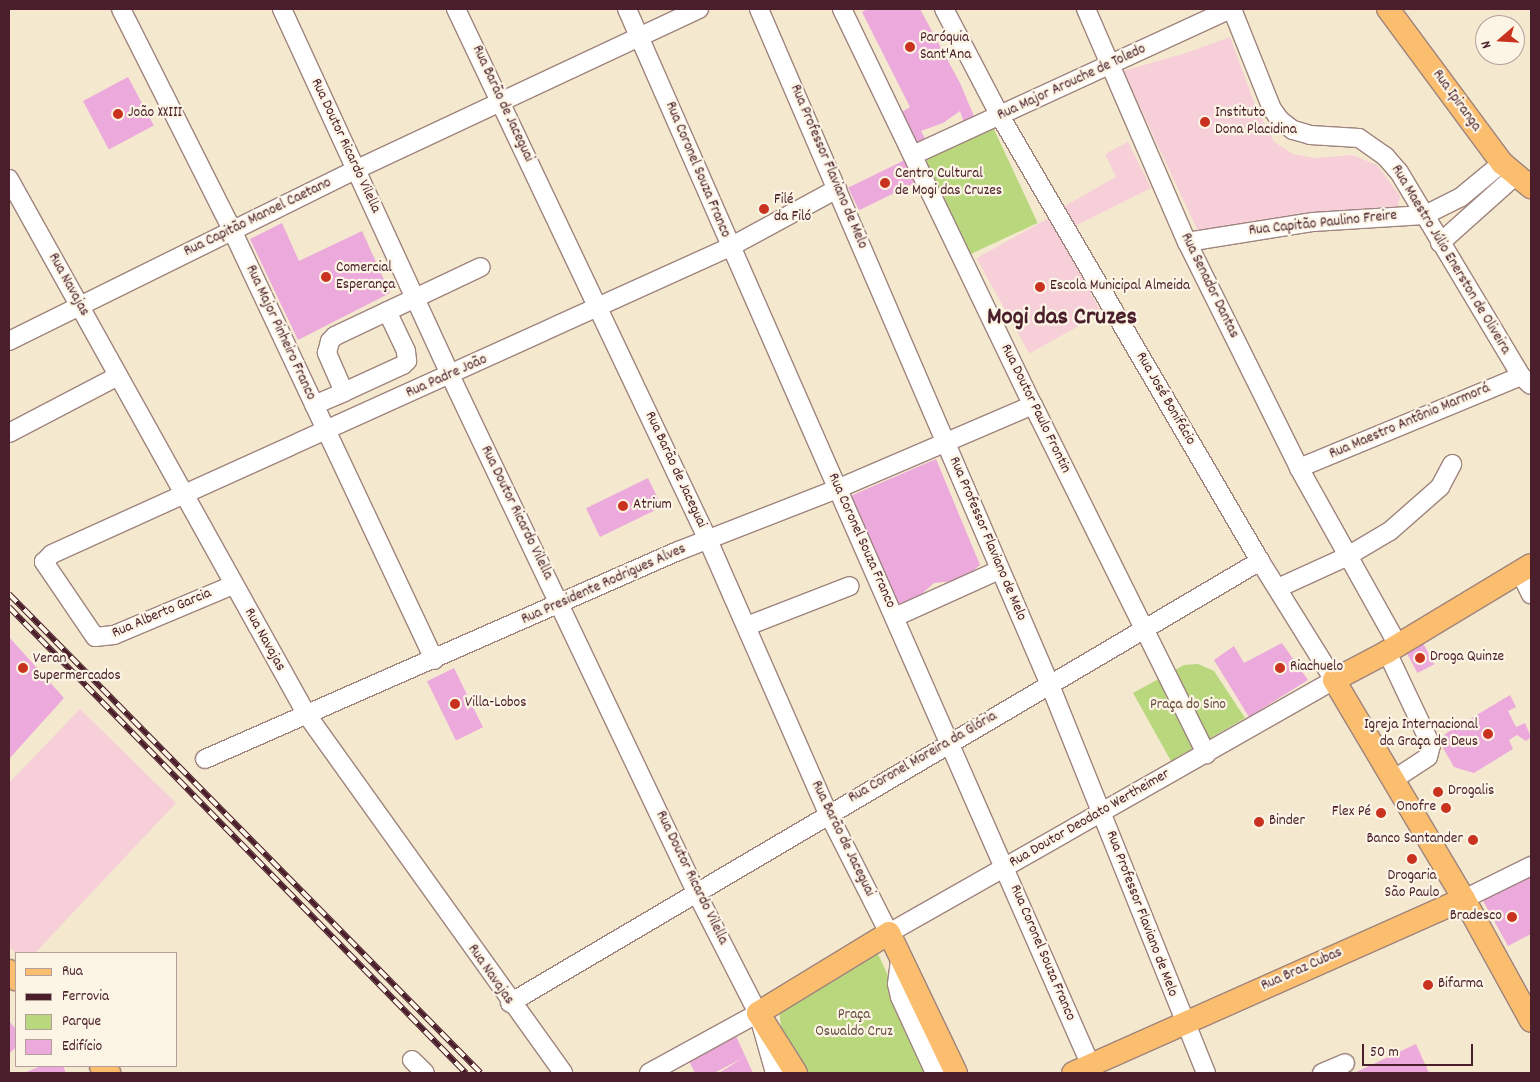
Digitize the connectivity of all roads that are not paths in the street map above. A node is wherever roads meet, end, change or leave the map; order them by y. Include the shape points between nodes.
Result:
1 (121, 9) edge
2 (282, 9) edge
3 (456, 9) edge
4 (627, 9) edge
5 (699, 9) edge
6 (759, 9) edge
7 (842, 9) edge
8 (944, 9) edge
9 (1086, 9) edge
10 (1231, 9) edge
11 (1388, 9) edge
12 (638, 36) junction
13 (1111, 66) junction
14 (501, 102) junction
15 (1000, 116) junction
16 (913, 155) junction
17 (356, 170) junction
18 (1399, 172) junction
19 (1517, 175) edge
20 (9, 179) edge
21 (837, 189) junction
22 (1404, 215) junction
23 (1425, 215) junction
24 (232, 230) junction
25 (1187, 242) junction
26 (1440, 243) junction
27 (730, 247) junction
28 (481, 267) dead end
29 (414, 296) junction
30 (79, 306) junction
31 (599, 308) junction
32 (387, 311) junction
33 (9, 341) edge
34 (118, 376) junction
35 (450, 376) junction
36 (1526, 380) edge
37 (344, 392) junction
38 (314, 405) junction
39 (1033, 405) junction
40 (326, 430) junction
41 (9, 433) edge
42 (946, 442) junction
43 (1452, 464) dead end
44 (1299, 468) junction
45 (837, 489) junction
46 (185, 496) junction
47 (708, 540) junction
48 (1346, 557) junction
49 (1260, 560) junction
50 (1525, 569) edge
51 (999, 570) junction
52 (233, 585) junction
53 (850, 586) dead end
54 (1278, 588) junction
55 (1531, 595) edge
56 (560, 606) junction
57 (895, 618) junction
58 (747, 626) junction
59 (1145, 630) junction
60 (90, 634) joint
61 (1393, 649) junction
62 (434, 660) junction
63 (1334, 680) junction
64 (1050, 685) junction
65 (307, 715) junction
66 (950, 743) junction
67 (1206, 754) junction
68 (205, 759) dead end
69 (1393, 780) junction
70 (828, 813) junction
71 (1102, 813) junction
72 (1531, 866) edge
73 (1006, 867) junction
74 (697, 894) junction
75 (1464, 899) junction
76 (888, 933) junction
77 (900, 960) junction
78 (510, 1003) junction
79 (758, 1013) junction
80 (1531, 1021) edge
81 (1184, 1023) junction
82 (412, 1060) dead end
83 (1345, 1063) dead end
84 (1086, 1071) edge
85 (425, 1073) edge
86 (563, 1073) edge
87 (650, 1073) edge
88 (775, 1073) edge
89 (796, 1073) edge
90 (935, 1073) edge
91 (956, 1073) edge
92 (1206, 1073) edge
93 (1322, 1073) edge

1 - 24 street, Rua Major Pinheiro Franco
2 - 17 street, Rua Doutor Ricardo Vilella
3 - 14 street, Rua Barão de Jaceguai
4 - 12 street, Rua Coronel Souza Franco
5 - 12 street, Rua Capitão Manoel Caetano
6 - 21 street, Rua Professor Flaviano de Melo
7 - 16 street, Rua Doutor Paulo Frontin
8 - 15 street, Rua José Bonifácio
9 - 13 street, Rua Senador Dantas
10 - 13 street, Rua Major Arouche de Toledo
10 - 18 street, Rua Maestro Júlio Enerston de Oliveira via 1272,109 1280,120 1293,130 1310,135 1359,138 1385,156
11 - 19 main road, Rua Ipiranga
12 - 14 street, Rua Capitão Manoel Caetano
12 - 27 street, Rua Coronel Souza Franco
13 - 15 street, Rua Major Arouche de Toledo
13 - 25 street, Rua Senador Dantas
14 - 17 street, Rua Capitão Manoel Caetano
14 - 31 street, Rua Barão de Jaceguai
15 - 16 street, Rua Major Arouche de Toledo
15 - 49 street, Rua José Bonifácio
16 - 39 street, Rua Doutor Paulo Frontin
17 - 24 street, Rua Capitão Manoel Caetano
17 - 29 street, Rua Doutor Ricardo Vilella
18 - 22 street
18 - 23 street, Rua Maestro Júlio Enerston de Oliveira
19 - 23 street, Rua Capitão Paulino Freire
19 - 26 street
20 - 30 street, Rua Navajas
21 - 27 street, Rua Padre João
21 - 42 street, Rua Professor Flaviano de Melo
22 - 23 street, Rua Capitão Paulino Freire
22 - 25 street, Rua Capitão Paulino Freire via 1313,222
23 - 26 street, Rua Maestro Júlio Enerston de Oliveira
24 - 30 street, Rua Capitão Manoel Caetano
24 - 38 street, Rua Major Pinheiro Franco
25 - 44 street, Rua Senador Dantas
26 - 36 street, Rua Maestro Júlio Enerston de Oliveira
27 - 31 street, Rua Padre João
27 - 45 street, Rua Coronel Souza Franco
28 - 29 street
29 - 32 street
29 - 35 street, Rua Doutor Ricardo Vilella
30 - 33 street, Rua Capitão Manoel Caetano
30 - 34 street, Rua Navajas
31 - 35 street, Rua Padre João
31 - 47 street, Rua Barão de Jaceguai
32 - 37 street via 330,340 328,353
32 - 37 street via 407,360
34 - 41 street
34 - 46 street, Rua Navajas
35 - 40 street, Rua Padre João
35 - 56 street, Rua Doutor Ricardo Vilella
36 - 44 street, Rua Maestro Antônio Marmorá
37 - 38 street
38 - 40 street, Rua Major Pinheiro Franco
39 - 42 street, Rua Presidente Rodrigues Alves
39 - 59 street, Rua Doutor Paulo Frontin
40 - 46 street, Rua Padre João
40 - 62 street, Rua Major Pinheiro Franco
42 - 45 street, Rua Presidente Rodrigues Alves
42 - 51 street, Rua Professor Flaviano de Melo
43 - 48 street via 1440,488 1420,508 1390,531
44 - 48 street, Rua Senador Dantas
45 - 47 street, Rua Presidente Rodrigues Alves
45 - 57 street, Rua Coronel Souza Franco
46 - 52 street, Rua Navajas
46 - 60 street, Rua Padre João via 46,558 45,567
47 - 56 street, Rua Presidente Rodrigues Alves
47 - 58 street, Rua Barão de Jaceguai
48 - 54 street
48 - 61 street, Rua Senador Dantas
49 - 54 street, Rua José Bonifácio
49 - 59 street, Rua Coronel Moreira da Glória
50 - 55 street
50 - 61 main road, Rua Doutor Deodato Wertheimer
51 - 57 street
51 - 64 street, Rua Professor Flaviano de Melo
52 - 60 street, Rua Alberto Garcia via 114,635 100,638
52 - 65 street, Rua Navajas
53 - 58 street
54 - 63 street, Rua José Bonifácio
56 - 62 street, Rua Presidente Rodrigues Alves
56 - 74 street, Rua Doutor Ricardo Vilella
57 - 66 street, Rua Coronel Souza Franco
58 - 70 street, Rua Barão de Jaceguai
59 - 64 street, Rua Coronel Moreira da Glória
59 - 67 street, Rua Doutor Paulo Frontin
61 - 63 main road, Rua Doutor Deodato Wertheimer
61 - 69 street, Rua Senador Dantas via 1429,737 1431,752
62 - 65 street, Rua Presidente Rodrigues Alves
63 - 67 street, Rua Doutor Deodato Wertheimer
63 - 69 main road
64 - 66 street, Rua Coronel Moreira da Glória
64 - 71 street, Rua Professor Flaviano de Melo
65 - 68 street, Rua Presidente Rodrigues Alves
65 - 78 street, Rua Navajas
66 - 70 street, Rua Coronel Moreira da Glória
66 - 73 street, Rua Coronel Souza Franco
67 - 71 street, Rua Doutor Deodato Wertheimer
69 - 75 main road
70 - 74 street, Rua Coronel Moreira da Glória
70 - 76 street, Rua Barão de Jaceguai
71 - 73 street, Rua Doutor Deodato Wertheimer
71 - 81 street, Rua Professor Flaviano de Melo
72 - 75 street, Rua Braz Cubas
73 - 76 street, Rua Doutor Deodato Wertheimer
73 - 84 street, Rua Coronel Souza Franco
74 - 78 street, Rua Coronel Moreira da Glória
74 - 79 street, Rua Doutor Ricardo Vilella
75 - 80 main road
75 - 81 main road, Rua Braz Cubas
76 - 77 main road
76 - 79 main road, Rua Doutor Deodato Wertheimer
77 - 90 street via 897,984 900,997
77 - 91 main road
78 - 86 street, Rua Navajas
79 - 87 street, Rua Doutor Deodato Wertheimer
79 - 88 street, Rua Doutor Ricardo Vilella
79 - 89 main road
81 - 84 main road, Rua Braz Cubas
81 - 92 street, Rua Professor Flaviano de Melo
82 - 85 street
83 - 93 street

